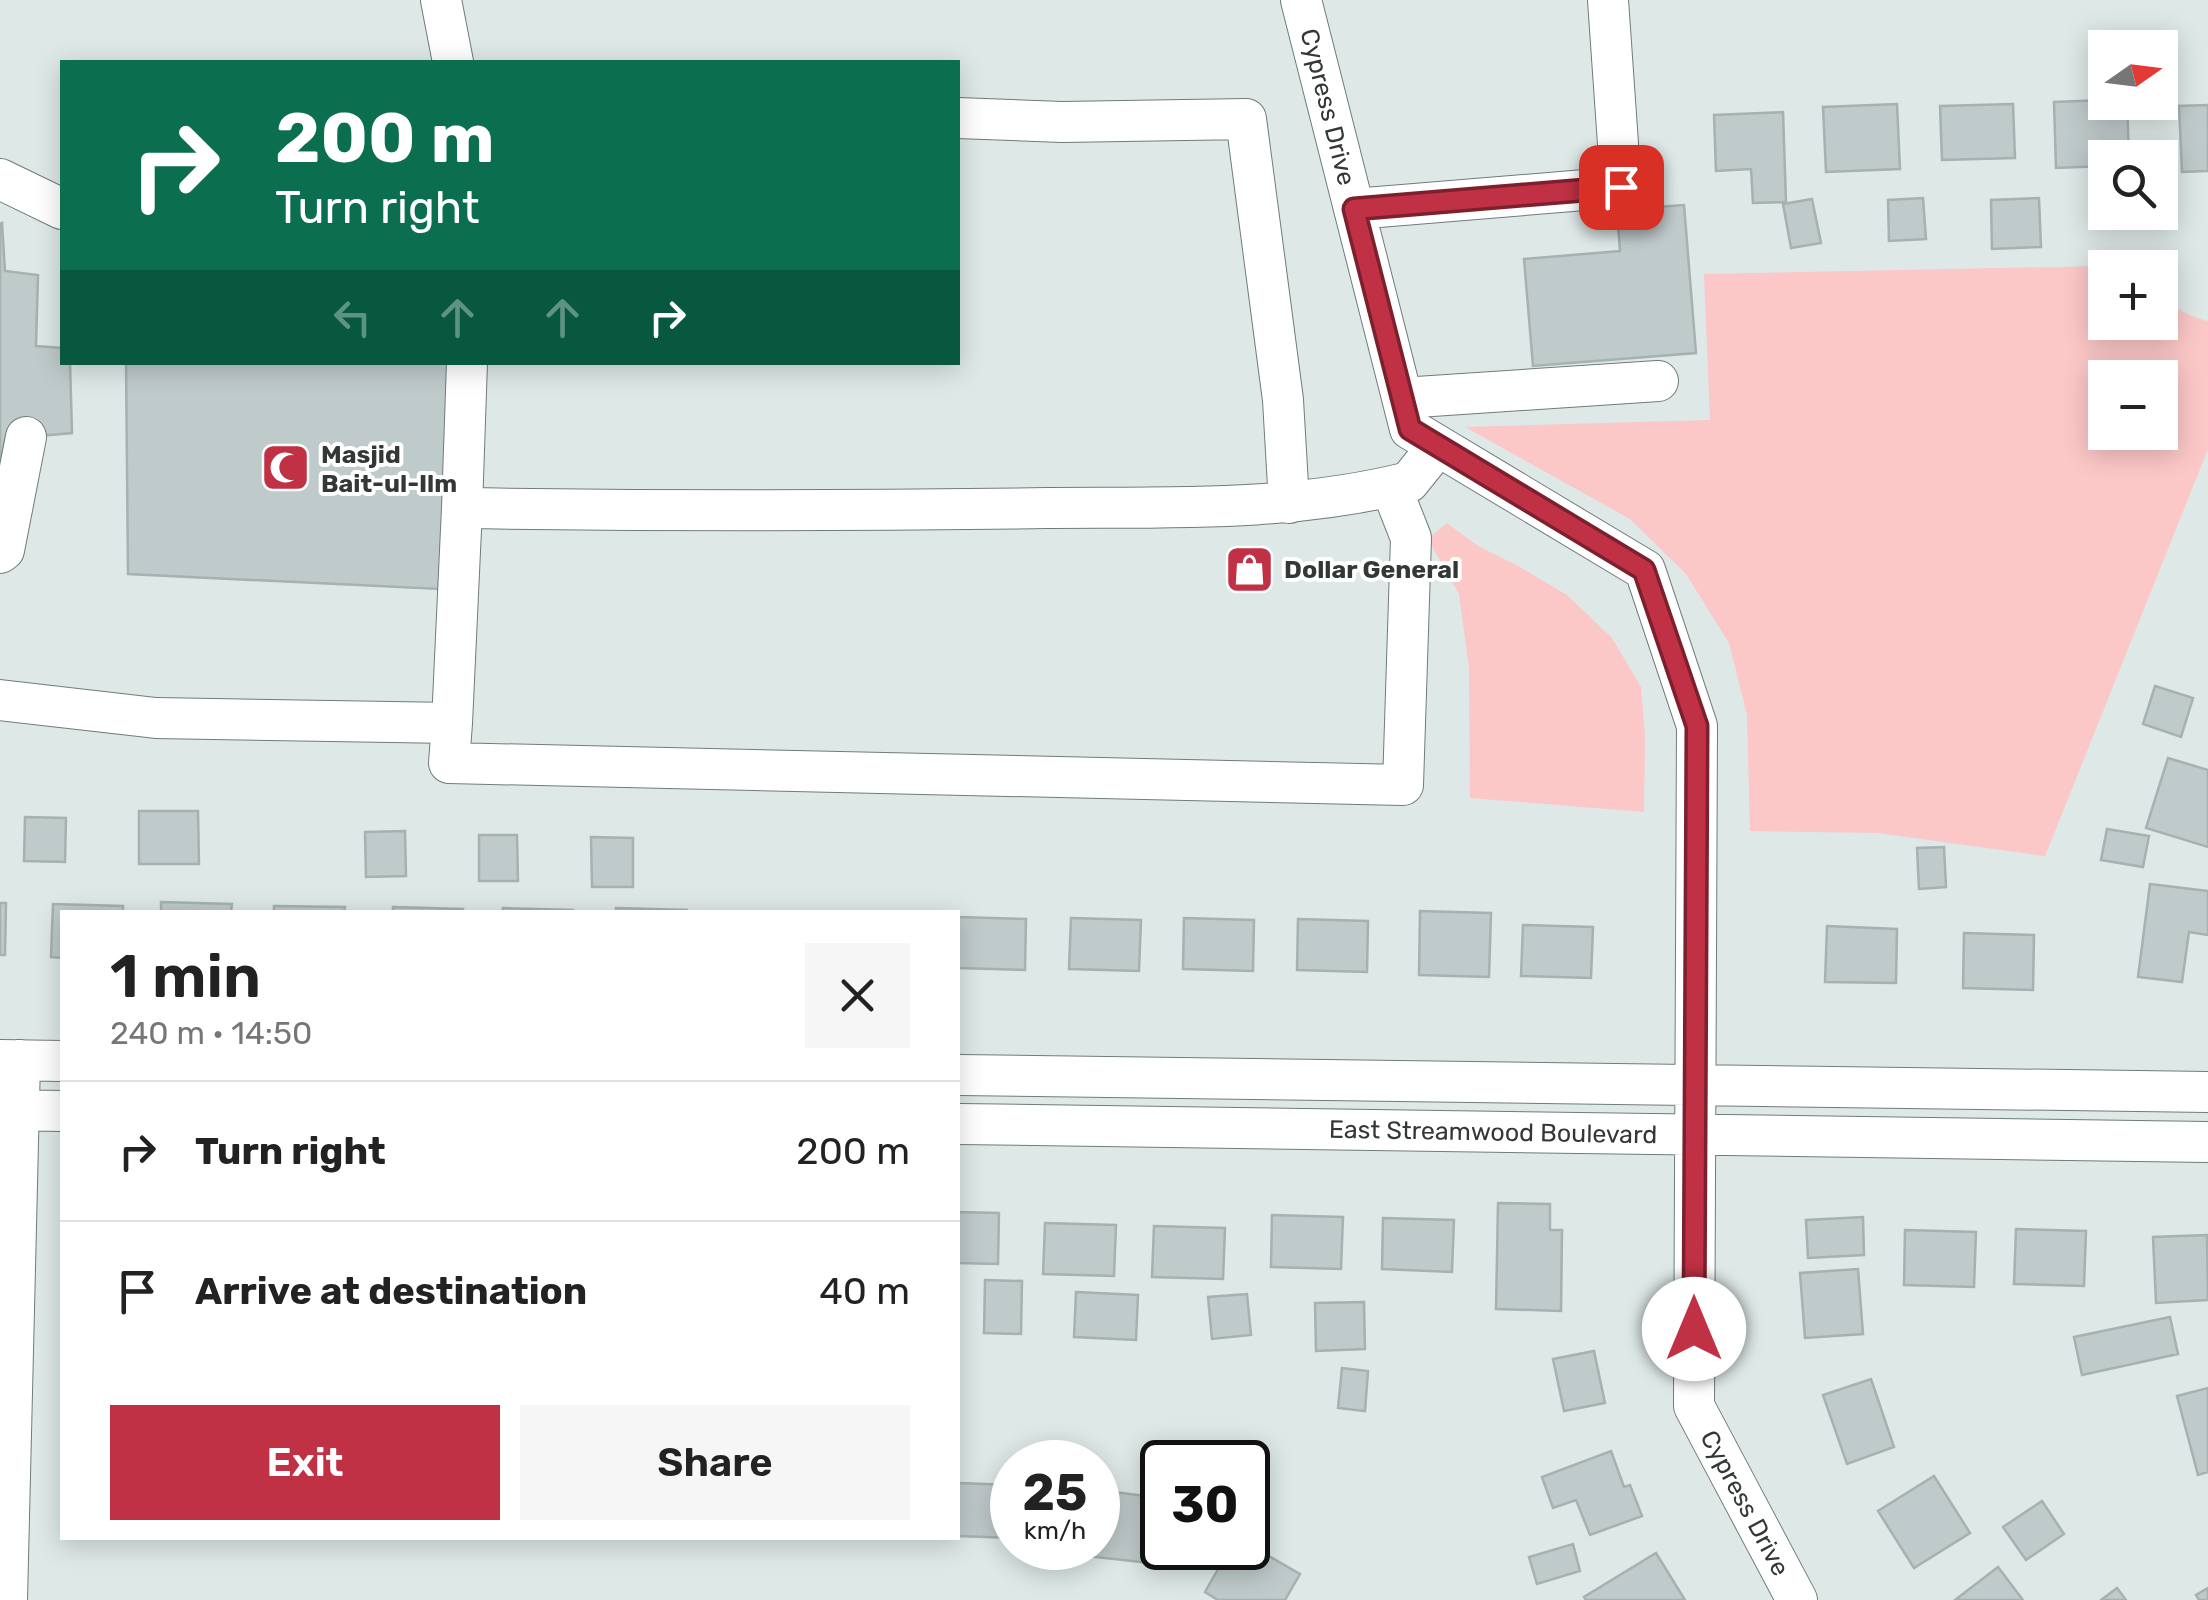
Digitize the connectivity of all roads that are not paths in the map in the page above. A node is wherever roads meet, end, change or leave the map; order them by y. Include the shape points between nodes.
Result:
1 (441, 0) edge
2 (1301, 0) edge
3 (1608, 0) edge
4 (454, 60) edge
5 (960, 118) edge
6 (0, 179) edge
7 (60, 208) edge
8 (1354, 209) junction
9 (467, 365) edge
10 (1658, 380) dead end
11 (1402, 398) junction
12 (26, 437) dead end
13 (1438, 446) junction
14 (1392, 487) junction
15 (1289, 503) junction
16 (462, 508) junction
17 (0, 552) edge
18 (0, 700) edge
19 (452, 723) junction
20 (10, 1060) edge
21 (60, 1061) edge
22 (960, 1074) edge
23 (1696, 1086) junction
24 (2208, 1092) edge
25 (9, 1110) edge
26 (60, 1111) edge
27 (960, 1124) edge
28 (1696, 1135) junction
29 (2208, 1142) edge
30 (7, 1600) edge
31 (1797, 1600) edge

1 - 4 street
2 - 8 street, Cypress Drive
3 - 8 street via 1621,187
5 - 15 street via 1246,119 1283,400
6 - 7 street
8 - 11 street, Cypress Drive
9 - 16 street
10 - 11 street
11 - 13 street, Cypress Drive via 1410,429
12 - 17 street
13 - 14 street via 1409,482
13 - 23 street, Cypress Drive via 1644,570 1697,726
14 - 15 street
14 - 19 street via 1411,538 1403,785 449,763
15 - 16 street via 1150,510
16 - 19 street
18 - 19 street via 156,718
20 - 21 street
20 - 25 street
22 - 23 street, East Streamwood Boulevard
23 - 24 street, East Streamwood Boulevard
23 - 28 street, Cypress Drive
25 - 26 street
25 - 30 street
27 - 28 street, East Streamwood Boulevard
28 - 29 street, East Streamwood Boulevard
28 - 31 street, Cypress Drive via 1694,1406

